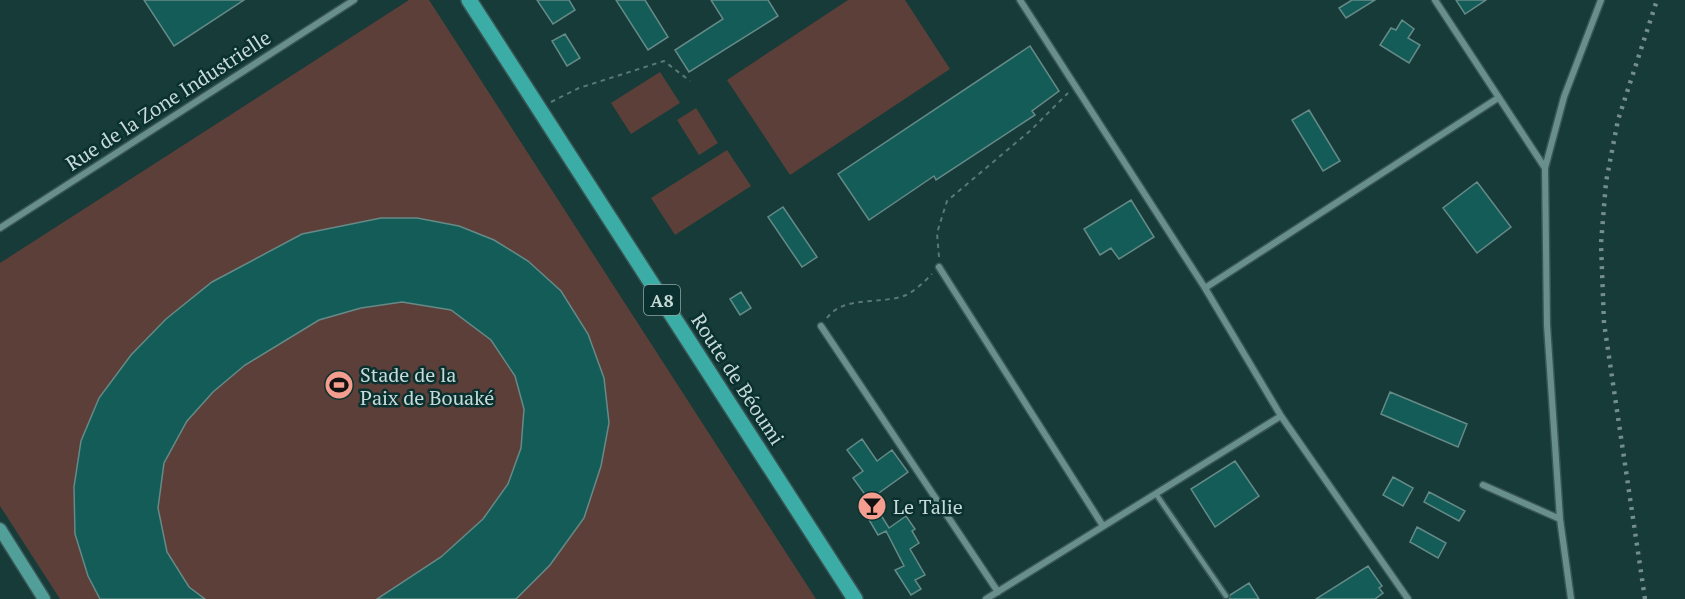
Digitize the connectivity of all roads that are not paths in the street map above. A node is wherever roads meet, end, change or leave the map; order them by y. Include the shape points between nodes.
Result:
1 (354, 0) edge
2 (469, 0) edge
3 (1020, 0) edge
4 (1435, 0) edge
5 (1602, 0) edge
6 (1498, 98) junction
7 (1545, 168) junction
8 (0, 228) edge
9 (939, 267) road end
10 (1205, 288) junction
11 (821, 326) road end
12 (1281, 416) junction
13 (1483, 485) dead end
14 (1156, 494) junction
15 (1560, 519) junction
16 (1103, 526) junction
17 (1, 534) edge
18 (998, 592) junction
19 (1226, 596) dead end
20 (44, 599) edge
21 (855, 599) edge
22 (986, 599) edge
23 (1408, 599) edge
24 (1571, 599) edge

1 - 8 street, Rue de la Zone Industrielle
2 - 21 main road, Route de Béoumi / A8
3 - 10 street
4 - 6 street
5 - 7 street via 1564,97
6 - 7 street
6 - 10 street
7 - 15 street via 1546,325
9 - 16 street
10 - 12 street
11 - 18 street
12 - 14 street
12 - 23 street
13 - 15 street
14 - 16 street
14 - 19 lane
15 - 24 street
16 - 18 street
17 - 20 street
18 - 22 street

